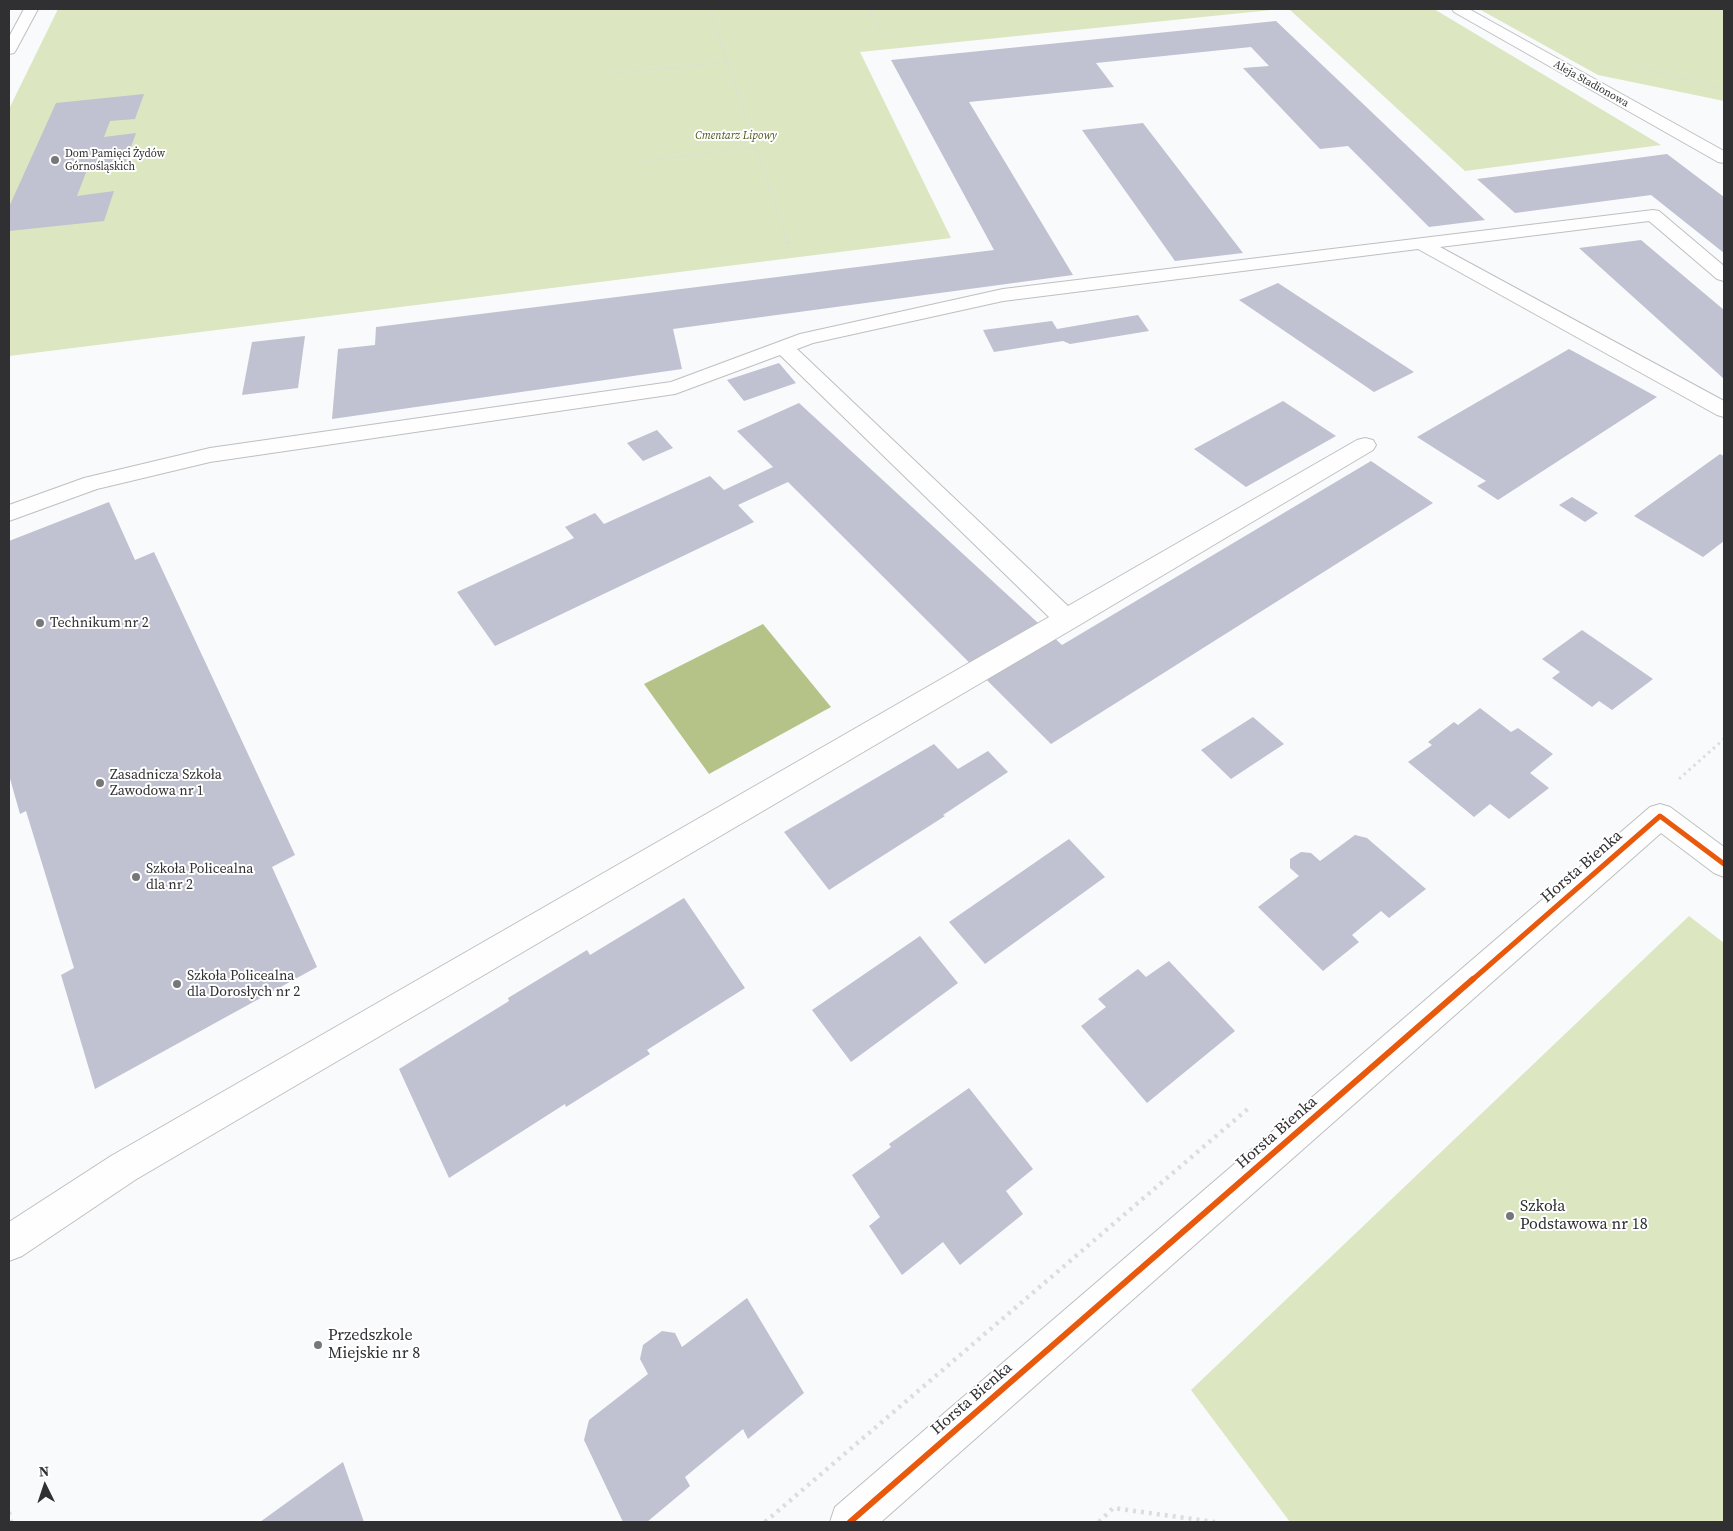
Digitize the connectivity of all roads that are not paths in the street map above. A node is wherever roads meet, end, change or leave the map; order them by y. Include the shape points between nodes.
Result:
1 (31, 9) edge
2 (1459, 9) edge
3 (9, 50) edge
4 (1724, 158) edge
5 (1422, 244) junction
6 (1724, 275) edge
7 (783, 347) junction
8 (1724, 410) edge
9 (1366, 445) dead end
10 (9, 513) edge
11 (1067, 620) junction
12 (1724, 864) edge
13 (9, 1243) edge
14 (850, 1522) edge

1 - 3 street
2 - 4 street, Aleja Stadionowa
5 - 6 street via 1653,215
5 - 7 street via 1003,295 807,338
5 - 8 street
7 - 10 street via 675,388 210,455 92,483
7 - 11 street
9 - 11 street
11 - 13 street via 123,1168
12 - 14 street, Horsta Bienka via 1660,816

